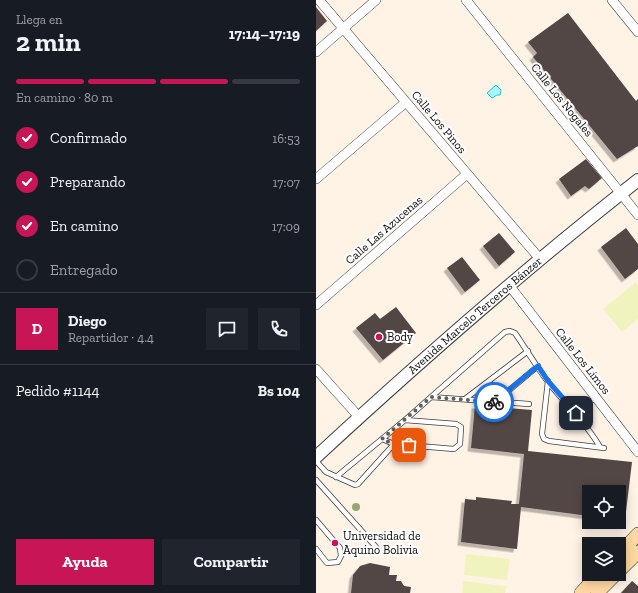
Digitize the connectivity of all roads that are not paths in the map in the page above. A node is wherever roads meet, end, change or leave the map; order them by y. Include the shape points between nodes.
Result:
1 (319, 0) edge
2 (376, 0) edge
3 (466, 0) edge
4 (612, 0) edge
5 (343, 28) junction
6 (638, 32) edge
7 (316, 52) edge
8 (406, 102) junction
9 (467, 174) junction
10 (316, 179) edge
11 (638, 180) edge
12 (621, 193) junction
13 (638, 215) edge
14 (540, 259) junction
15 (509, 285) junction
16 (316, 305) edge
17 (528, 351) junction
18 (538, 366) junction
19 (316, 369) edge
20 (548, 381) junction
21 (431, 397) junction
22 (596, 397) junction
23 (465, 399) junction
24 (495, 402) junction
25 (529, 404) dead end
26 (576, 413) junction
27 (359, 417) junction
28 (405, 420) junction
29 (382, 439) junction
30 (394, 444) junction
31 (638, 452) edge
32 (316, 457) edge
33 (316, 461) edge
34 (336, 477) junction
35 (316, 480) edge
36 (316, 520) edge
37 (638, 534) edge
38 (376, 547) dead end
39 (626, 547) edge
40 (316, 549) edge
41 (638, 552) edge
42 (626, 564) edge
43 (592, 581) edge
44 (609, 581) edge
45 (581, 593) edge
46 (597, 593) edge

1 - 5 street, Calle Los Pinos
2 - 5 street
3 - 12 street, Calle Los Nogales
4 - 6 street
5 - 7 street
5 - 8 street, Calle Los Pinos
8 - 9 street, Calle Los Pinos
8 - 10 street
9 - 14 street, Calle Los Pinos
9 - 16 street, Calle Las Azucenas
11 - 12 street, Avenida Marcelo Terceros Bánzer
12 - 13 street, Calle Los Nogales
12 - 14 street, Avenida Marcelo Terceros Bánzer
14 - 15 street, Avenida Marcelo Terceros Bánzer
15 - 22 street, Calle Los Limos
15 - 27 street, Avenida Marcelo Terceros Bánzer
17 - 18 lane
17 - 21 lane via 515,333 505,332
17 - 23 lane
18 - 20 lane
18 - 24 lane
19 - 27 street
20 - 26 lane
20 - 26 lane via 542,434 544,439 602,447
21 - 23 lane
21 - 28 lane
22 - 26 lane
22 - 31 street, Calle Los Limos
23 - 24 lane
24 - 25 lane
27 - 32 street, Avenida Marcelo Terceros Bánzer
28 - 29 lane
28 - 30 lane via 456,424 461,427 460,444 454,449
29 - 30 lane
29 - 34 lane
30 - 34 lane via 358,484
33 - 34 lane via 326,472
35 - 38 lane
36 - 40 lane via 340,548 341,556 338,562 327,563
37 - 39 main road
41 - 42 main road
43 - 45 main road
44 - 46 main road

